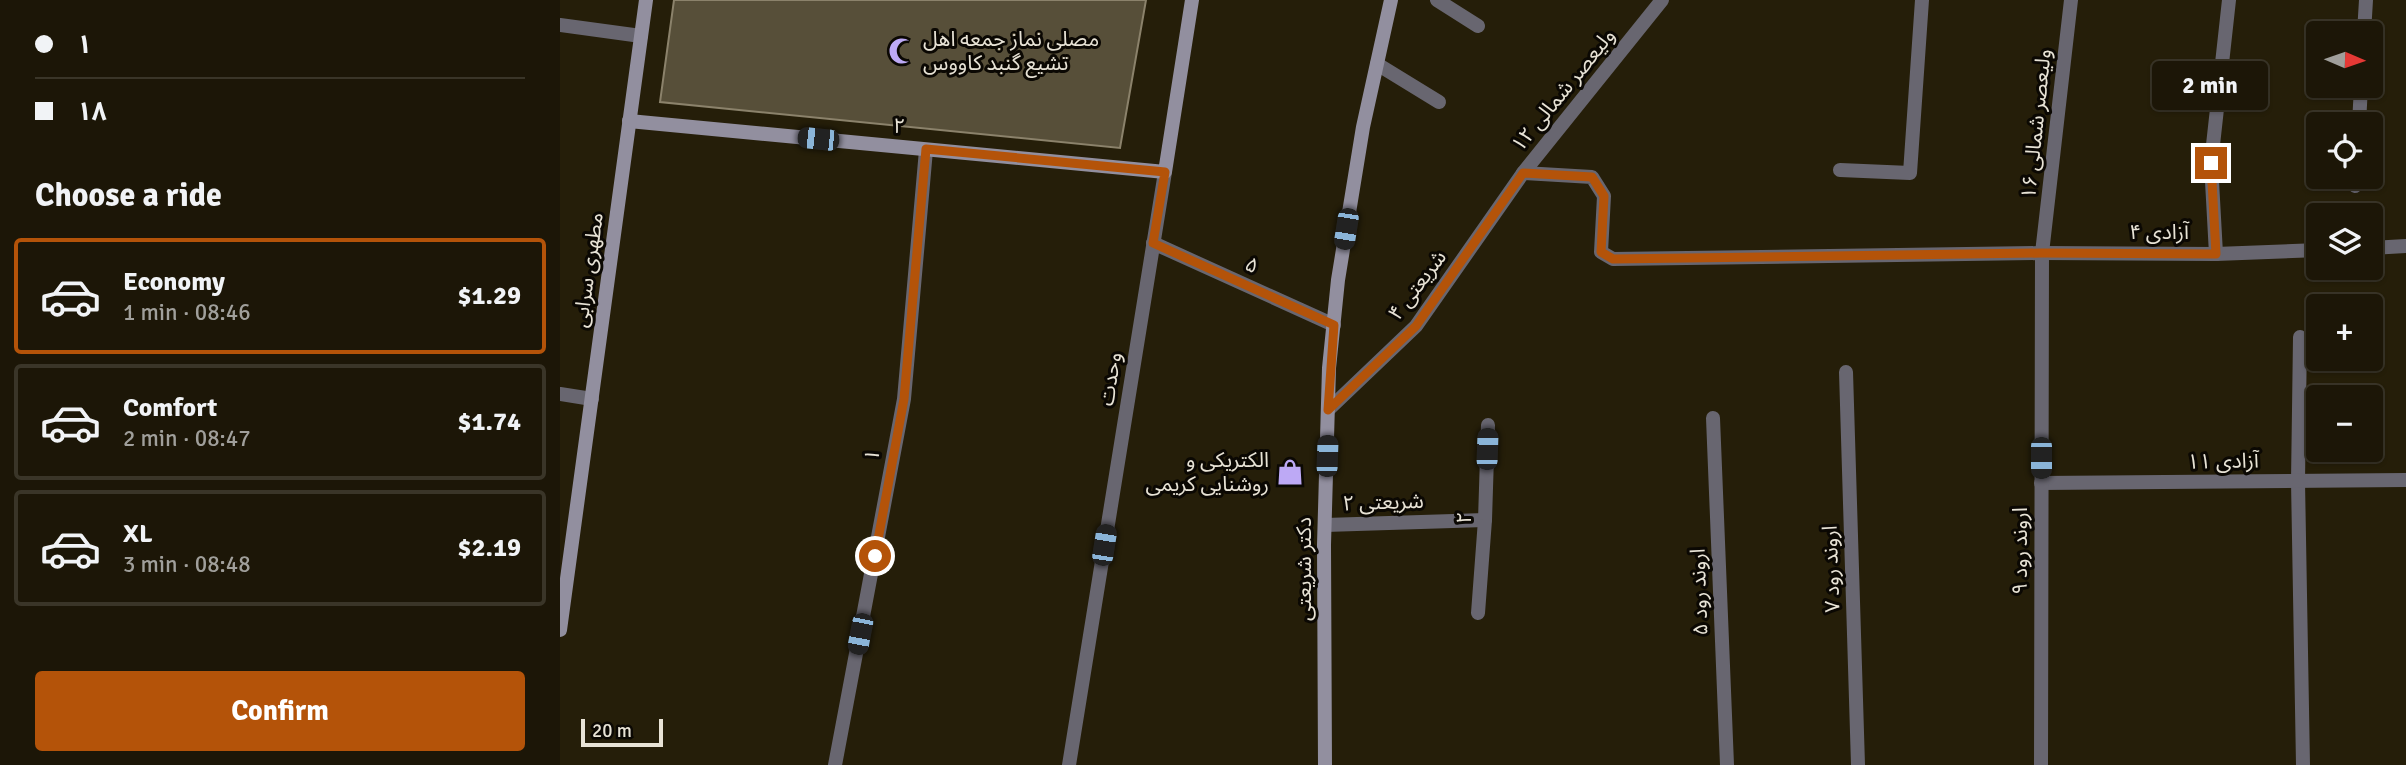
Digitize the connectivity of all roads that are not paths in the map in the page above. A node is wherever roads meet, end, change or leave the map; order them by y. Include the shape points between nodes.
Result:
1 (646, 0) edge
2 (1192, 0) edge
3 (1391, 0) edge
4 (1437, 0) edge
5 (1662, 0) edge
6 (1922, 0) edge
7 (2071, 0) edge
8 (2229, 0) edge
9 (2366, 0) edge
10 (2365, 21) edge
11 (560, 25) edge
12 (1478, 26) dead end
13 (641, 36) junction
14 (1377, 64) junction
15 (1439, 102) dead end
16 (629, 121) junction
17 (926, 149) junction
18 (1840, 170) dead end
19 (1165, 172) junction
20 (1523, 173) junction
21 (1153, 243) junction
22 (2406, 246) edge
23 (2383, 247) edge
24 (2306, 251) edge
25 (2042, 253) junction
26 (2216, 254) junction
27 (1334, 325) junction
28 (2300, 337) dead end
29 (1846, 372) dead end
30 (560, 394) edge
31 (592, 399) junction
32 (1328, 410) junction
33 (1713, 418) dead end
34 (1488, 425) dead end
35 (2406, 480) edge
36 (2298, 481) junction
37 (2041, 484) junction
38 (1485, 520) junction
39 (1325, 525) junction
40 (563, 586) edge
41 (1478, 613) dead end
42 (560, 629) edge
43 (835, 765) edge
44 (1069, 765) edge
45 (1325, 765) edge
46 (1727, 765) edge
47 (1858, 765) edge
48 (2041, 765) edge
49 (2303, 765) edge

1 - 13 street, مطهری سرابی
2 - 19 street, وحدت
3 - 14 street, دکتر شریعتی
4 - 12 street
5 - 20 street, ولیعصر شمالی ۱۲
6 - 18 street via 1910,173
7 - 25 street, ولیعصر شمالی ۱۶
8 - 26 street via 2211,163
9 - 10 street
11 - 13 street
13 - 16 street, مطهری سرابی
14 - 15 street
14 - 27 street, دکتر شریعتی via 1346,229
16 - 17 street, ۲
16 - 31 street, مطهری سرابی
17 - 19 street, ۲
17 - 43 street, ۱ via 904,399
19 - 21 street, وحدت
20 - 25 street, آزادی ۴ via 1592,177 1604,196 1601,252 1613,259
20 - 32 street, شریعتی ۴ via 1416,326
21 - 27 street, ۵
21 - 44 street, وحدت
22 - 23 street
24 - 26 street, آزادی ۴
25 - 26 street, آزادی ۴
25 - 37 street, اروند رود ۹
27 - 32 street, دکتر شریعتی
28 - 36 street
29 - 47 street, اروند رود ۷
30 - 31 street
31 - 40 street, مطهری سرابی
32 - 39 street, دکتر شریعتی
33 - 46 street, اروند رود ۵
34 - 38 street, ۲
35 - 36 street, آزادی ۱۱
36 - 37 street, آزادی ۱۱
36 - 49 street
37 - 48 street, اروند رود ۹
38 - 39 street, شریعتی ۲
38 - 41 street, ۲
39 - 45 street, دکتر شریعتی
40 - 42 street, مطهری سرابی

